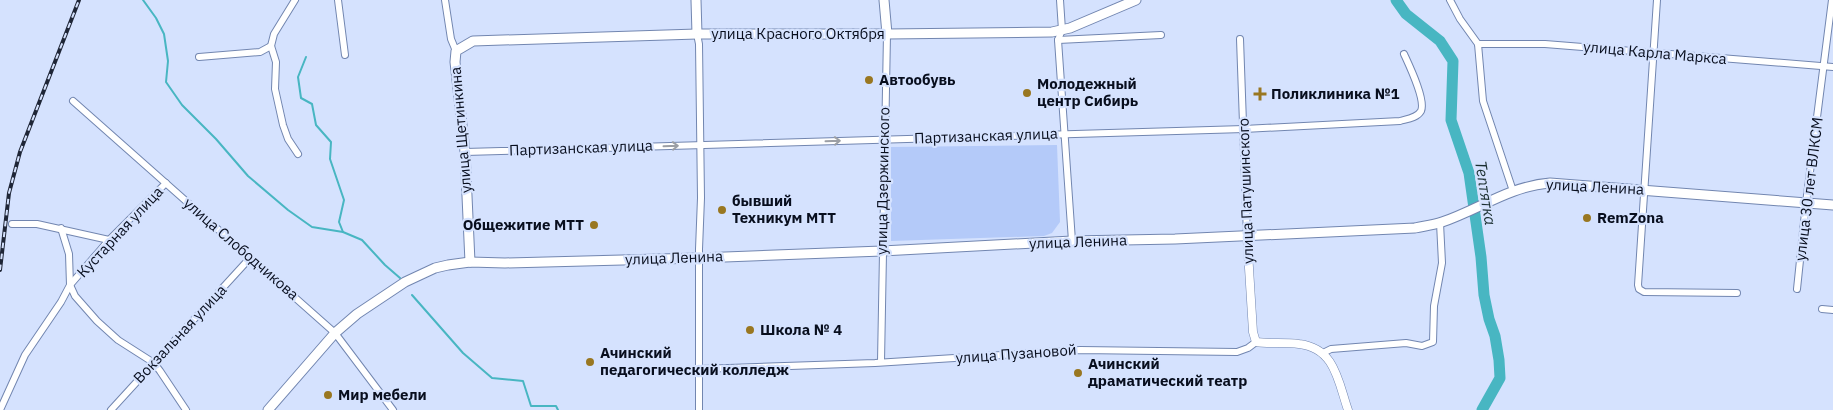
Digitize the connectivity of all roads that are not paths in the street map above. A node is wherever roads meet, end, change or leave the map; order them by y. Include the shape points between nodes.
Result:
1 (295, 0) edge
2 (338, 0) edge
3 (445, 0) edge
4 (696, 0) edge
5 (884, 0) edge
6 (1060, 0) edge
7 (1136, 0) edge
8 (1450, 0) edge
9 (1657, 0) edge
10 (1832, 0) edge
11 (1062, 30) junction
12 (697, 34) junction
13 (887, 34) junction
14 (1161, 35) dead end
15 (1240, 39) dead end
16 (1058, 40) junction
17 (1478, 44) junction
18 (271, 46) junction
19 (456, 50) junction
20 (1652, 53) junction
21 (1404, 54) dead end
22 (345, 55) dead end
23 (199, 57) dead end
24 (1825, 66) junction
25 (1833, 67) edge
26 (73, 101) dead end
27 (1244, 129) junction
28 (1064, 134) junction
29 (884, 140) junction
30 (702, 145) junction
31 (465, 152) junction
32 (298, 154) dead end
33 (166, 183) junction
34 (1643, 190) junction
35 (1513, 191) junction
36 (1806, 203) junction
37 (1833, 205) edge
38 (1440, 223) junction
39 (12, 224) dead end
40 (61, 228) junction
41 (1248, 236) junction
42 (109, 240) junction
43 (1072, 241) junction
44 (882, 251) junction
45 (250, 258) junction
46 (699, 258) junction
47 (470, 262) junction
48 (70, 285) junction
49 (1797, 289) dead end
50 (1737, 293) dead end
51 (1822, 309) dead end
52 (1833, 310) edge
53 (335, 333) junction
54 (1256, 342) junction
55 (1323, 352) junction
56 (881, 362) junction
57 (154, 363) junction
58 (700, 370) junction
59 (0, 410) edge
60 (111, 410) edge
61 (186, 410) edge
62 (268, 410) edge
63 (393, 410) edge
64 (699, 410) edge
65 (1348, 410) edge

1 - 18 street via 274,34
2 - 22 street
3 - 19 street, улица Щетинкина via 451,39
4 - 12 main road
5 - 13 main road, улица Дзержинского
6 - 11 street
7 - 11 main road, улица Красного Октября
8 - 17 street
9 - 20 street
10 - 24 street, улица 30 лет ВЛКСМ
11 - 13 main road, улица Красного Октября
11 - 16 street
12 - 13 main road, улица Красного Октября
12 - 19 main road, улица Красного Октября via 473,42
12 - 30 street
13 - 29 street, улица Дзержинского
14 - 16 street
15 - 27 street, улица Патушинского
16 - 28 street
17 - 20 street, улица Карла Маркса via 1545,44
17 - 35 street via 1483,101
18 - 23 street via 260,52
18 - 32 street via 276,62 275,89 283,125
19 - 31 main road, улица Щетинкина
20 - 24 street, улица Карла Маркса
20 - 34 street
21 - 27 street, Партизанская улица via 1421,96 1422,105 1417,116 1400,121
24 - 25 street, улица Карла Маркса
24 - 36 street, улица 30 лет ВЛКСМ
26 - 33 street, улица Слободчикова
27 - 28 street, Партизанская улица
27 - 41 street, улица Патушинского
28 - 29 street, Партизанская улица
28 - 43 street
30 -> 29 street, Партизанская улица
29 - 44 street, улица Дзержинского
31 -> 30 street, Партизанская улица
30 - 46 street
31 - 47 main road, улица Щетинкина
33 - 42 street, Кустарная улица
33 - 45 street, улица Слободчикова
34 - 35 main road, улица Ленина via 1550,183
34 - 36 main road, улица Ленина
34 - 50 street via 1640,289 1644,292
35 - 38 main road, улица Ленина
36 - 37 main road, улица Ленина
36 - 49 street, улица 30 лет ВЛКСМ
38 - 41 main road, улица Ленина via 1415,228
38 - 55 street via 1442,263 1434,306 1433,342 1422,346 1406,343
39 - 40 street
40 - 42 street
40 - 48 street via 69,254
41 - 43 main road, улица Ленина
41 - 54 street, улица Патушинского
42 - 48 street, Кустарная улица
43 - 44 main road, улица Ленина
44 - 46 main road, улица Ленина
44 - 56 street, улица Дзержинского
45 - 53 street, улица Слободчикова
45 - 57 street, Вокзальная улица
46 - 47 main road, улица Ленина
46 - 58 street
47 - 53 main road, улица Ленина via 435,268 405,282
48 - 57 street via 80,303 118,340
48 - 59 street, Кустарная улица via 25,355
51 - 52 street
53 - 62 main road, улица Ленина
53 - 63 street, улица Слободчикова
54 - 55 street, улица Пузановой via 1300,344
54 - 56 street, улица Пузановой via 1236,352 1080,350
55 - 65 street via 1331,364
56 - 58 street, улица Пузановой
57 - 60 street, Вокзальная улица
57 - 61 street
58 - 64 street

